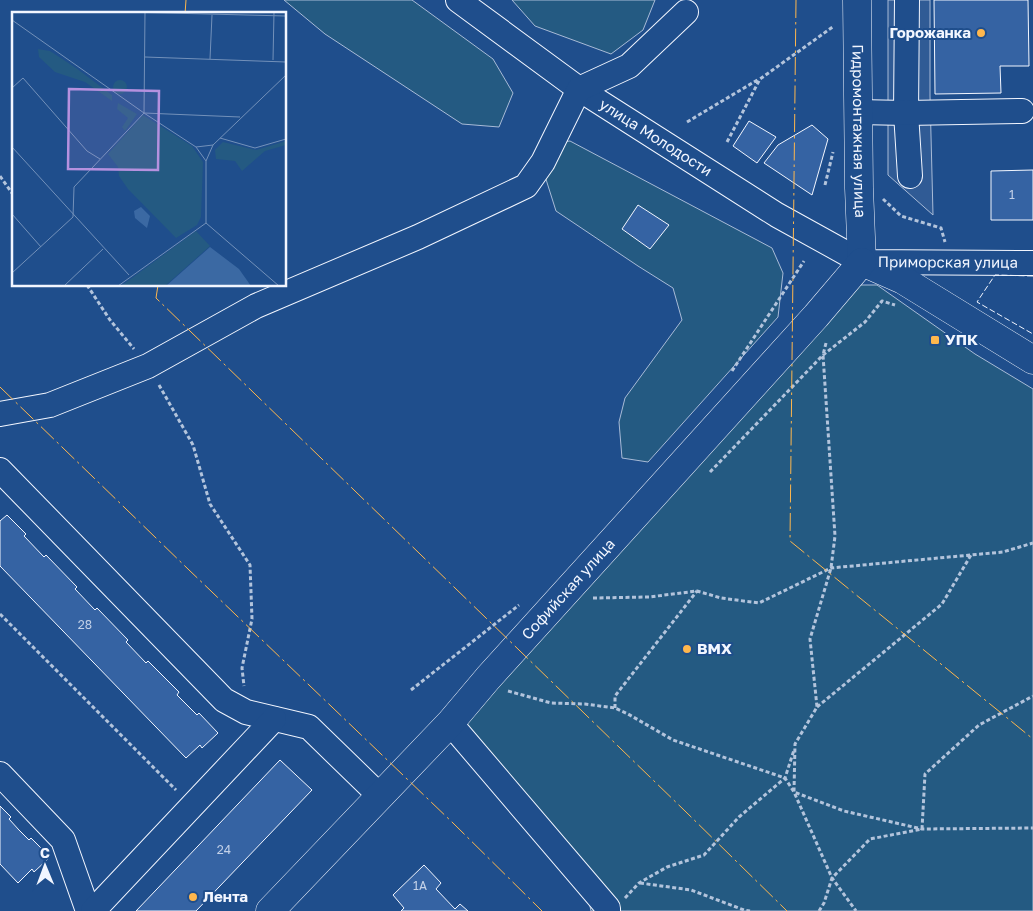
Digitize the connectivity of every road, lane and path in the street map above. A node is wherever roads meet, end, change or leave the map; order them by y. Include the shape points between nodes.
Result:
1 (458, 0) edge
2 (858, 0) edge
3 (907, 0) edge
4 (686, 12) dead end
5 (841, 21) dead end
6 (760, 79) junction
7 (579, 89) junction
8 (1022, 111) dead end
9 (858, 112) junction
10 (906, 113) junction
11 (687, 122) dead end
12 (727, 142) dead end
13 (0, 176) edge
14 (910, 176) dead end
15 (12, 193) edge
16 (804, 261) dead end
17 (862, 262) junction
18 (1033, 263) edge
19 (88, 286) edge
20 (900, 307) dead end
21 (827, 336) dead end
22 (823, 355) junction
23 (1033, 360) edge
24 (148, 366) junction
25 (727, 377) dead end
26 (0, 414) edge
27 (0, 470) edge
28 (706, 477) dead end
29 (1033, 543) edge
30 (971, 554) junction
31 (831, 568) junction
32 (595, 590) dead end
33 (697, 591) junction
34 (522, 603) dead end
35 (0, 614) edge
36 (510, 685) dead end
37 (411, 690) dead end
38 (1033, 696) edge
39 (817, 707) junction
40 (615, 708) junction
41 (246, 712) junction
42 (274, 719) junction
43 (450, 723) junction
44 (795, 744) junction
45 (0, 774) edge
46 (785, 778) junction
47 (794, 792) junction
48 (380, 796) junction
49 (192, 806) junction
50 (1033, 828) edge
51 (922, 830) junction
52 (832, 878) junction
53 (639, 883) junction
54 (615, 907) edge
55 (88, 911) edge
56 (93, 911) edge
57 (270, 911) edge
58 (750, 911) edge
59 (819, 911) edge
60 (856, 911) edge

1 - 7 street, улица Молодости
2 - 9 main road, Гидромонтажная улица
3 - 10 street
4 - 7 street via 629,66
5 - 6 path
6 - 11 path
6 - 12 path
7 - 17 street, улица Молодости via 777,215
7 - 24 street via 543,162 526,186 418,237 256,306
8 - 10 street
9 - 10 street
9 - 17 main road, Гидромонтажная улица
10 - 14 street
13 - 15 path
16 - 25 path
17 - 18 street, Приморская улица
17 - 23 main road via 903,280
17 - 43 main road, Софийская улица
19 - 24 path via 110,320
20 - 22 path via 882,301 865,322
21 - 22 path
22 - 28 path
22 - 31 path via 835,536
24 - 26 street via 50,405
24 - 41 path via 193,446 210,504 250,565 252,619 242,668
27 - 41 street via 224,700
29 - 30 path via 1003,552
30 - 31 path
30 - 39 path via 942,604
31 - 33 path via 759,603
31 - 39 path via 810,639
32 - 33 path via 588,598 649,597
33 - 40 path via 615,696
34 - 37 path
35 - 49 path
36 - 40 path via 505,690 552,703
38 - 51 path via 979,725 925,774
39 - 44 path
40 - 46 path via 673,740
41 - 42 street
42 - 48 street via 309,727
42 - 49 street
43 - 48 main road, Софийская улица
43 - 54 street via 608,908
44 - 46 path
44 - 47 path
45 - 55 street via 63,840
46 - 47 path
46 - 53 path via 739,817 704,855 667,867
47 - 51 path via 844,811
47 - 52 path
48 - 57 main road, Софийская улица
49 - 56 street
50 - 51 path
51 - 52 path via 870,840
52 - 59 path
52 - 60 path
53 - 54 path
53 - 58 path via 691,890

